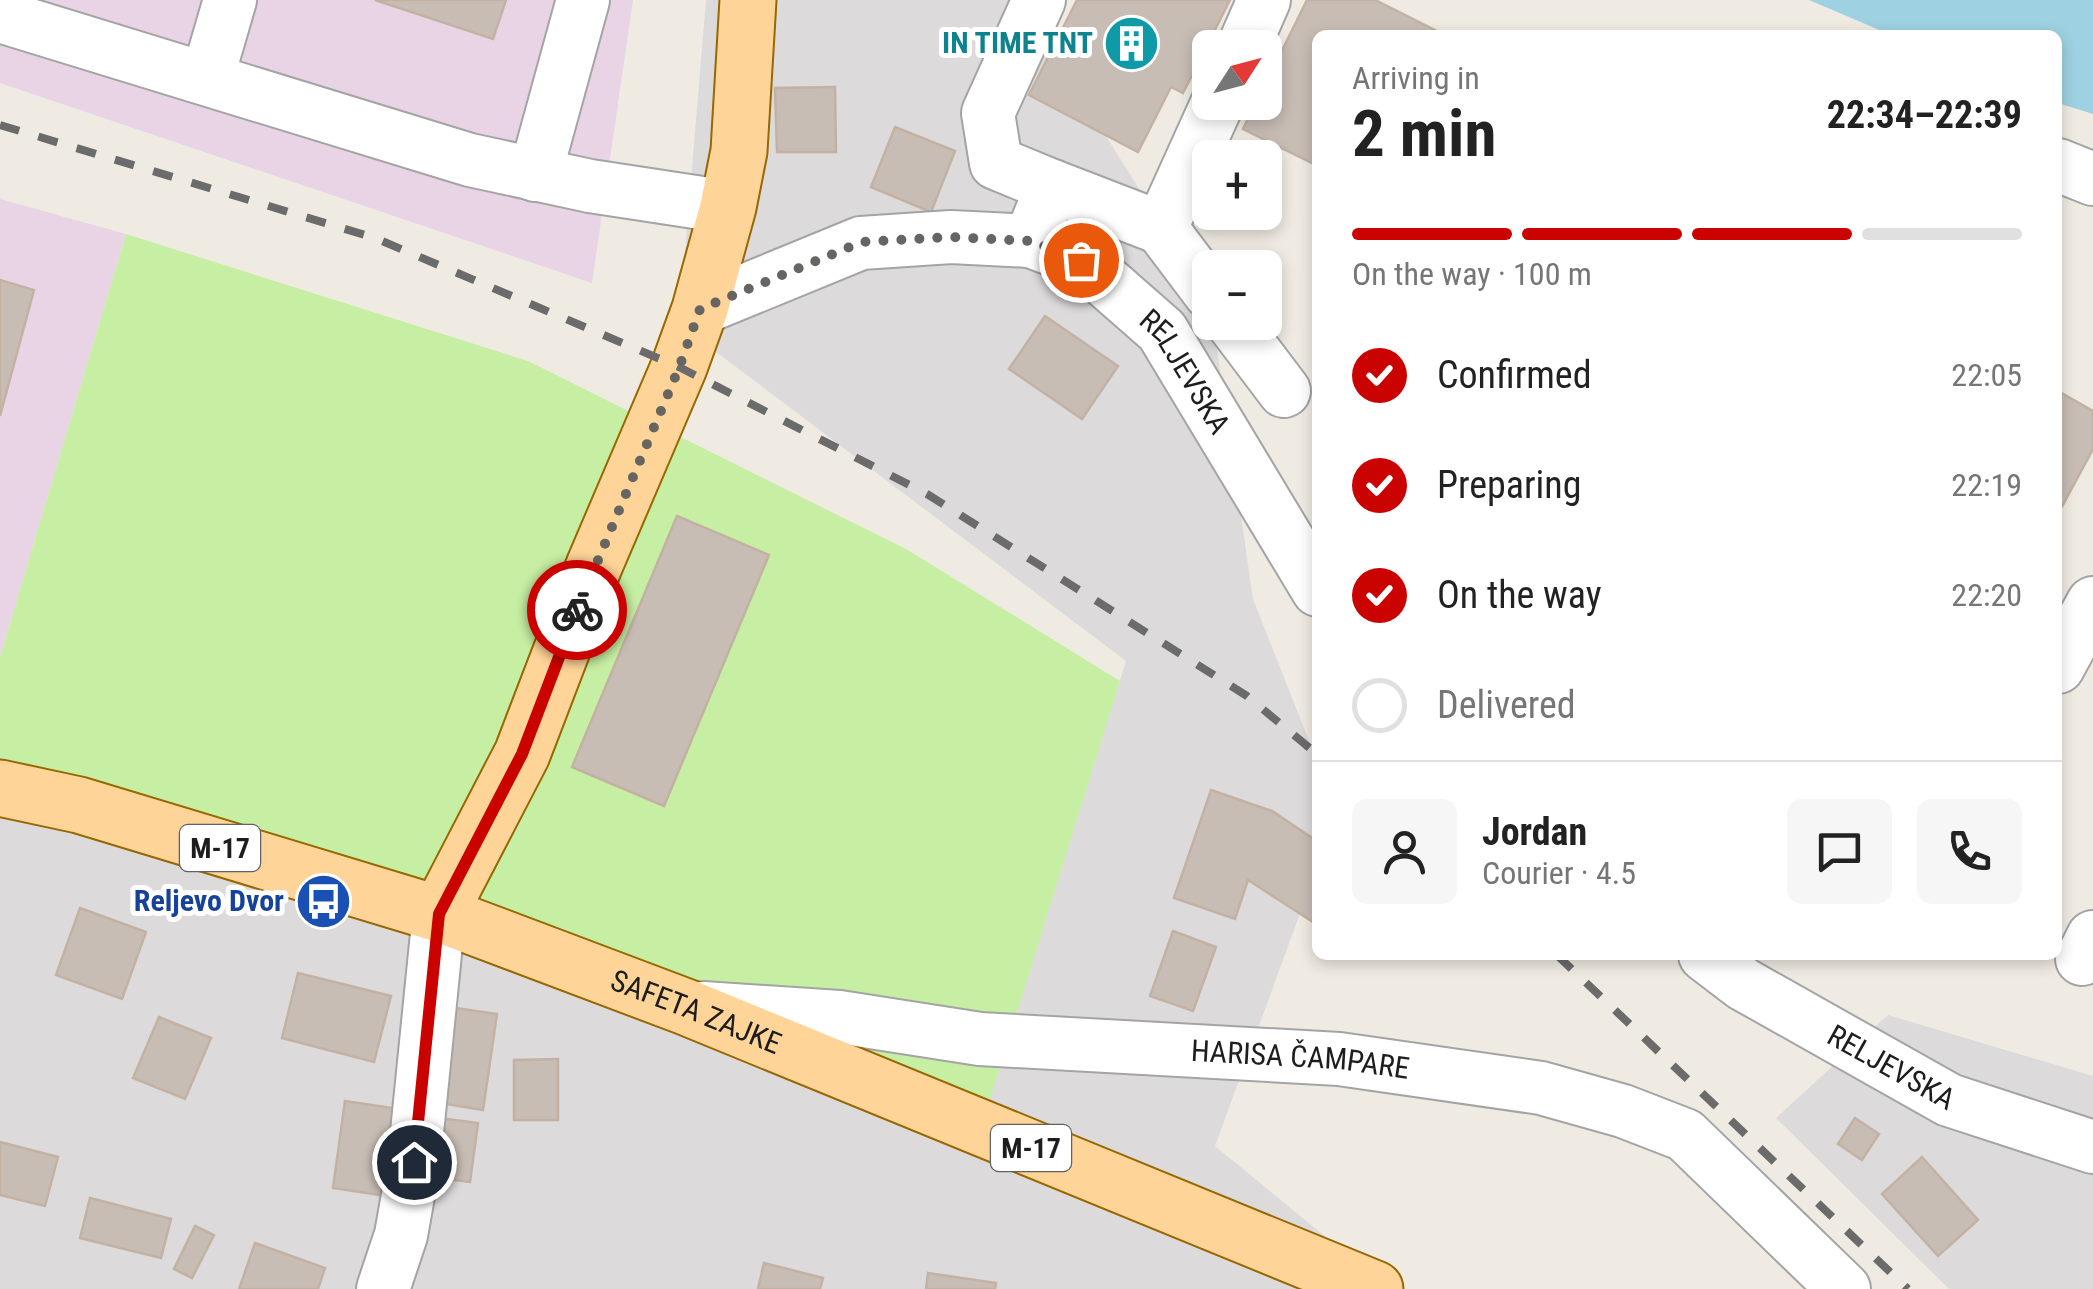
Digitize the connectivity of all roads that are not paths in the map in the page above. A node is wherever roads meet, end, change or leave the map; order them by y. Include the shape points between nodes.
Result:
1 (230, 0) edge
2 (583, 0) edge
3 (748, 0) edge
4 (1039, 0) edge
5 (1264, 0) edge
6 (0, 16) edge
7 (1251, 30) edge
8 (207, 80) junction
9 (1210, 120) edge
10 (2062, 167) edge
11 (535, 175) junction
12 (2093, 179) edge
13 (1052, 186) junction
14 (728, 207) junction
15 (1161, 228) junction
16 (1030, 241) junction
17 (1192, 269) edge
18 (700, 309) junction
19 (1246, 340) edge
20 (1284, 391) dead end
21 (1312, 580) edge
22 (2093, 603) edge
23 (2062, 659) edge
24 (0, 788) edge
25 (439, 914) junction
26 (1712, 960) edge
27 (686, 1007) junction
28 (2093, 1147) edge
29 (383, 1289) edge
30 (1375, 1289) edge
31 (1844, 1289) edge

1 - 8 street
2 - 11 street
3 - 14 main road via 739,151
4 - 13 street via 988,113 996,163
5 - 7 street
6 - 8 street
8 - 11 street
9 - 15 street
10 - 12 street
11 - 14 street
13 - 15 street
13 - 16 street
14 - 18 main road
15 - 17 street
16 - 18 street, RELJEVSKA via 862,242
16 - 21 street, RELJEVSKA via 1081,260 1162,331
18 - 25 main road via 522,754
19 - 20 street
22 - 23 street
24 - 25 main road, SAFETA ZAJKE / M-17 via 79,805
25 - 27 main road, SAFETA ZAJKE / M-17
25 - 29 street via 414,1162
26 - 28 street, RELJEVSKA via 1949,1100
27 - 30 main road, SAFETA ZAJKE / M-17
27 - 31 street, HARISA ČAMPARE via 839,1017 980,1039 1339,1059 1540,1088 1684,1135

